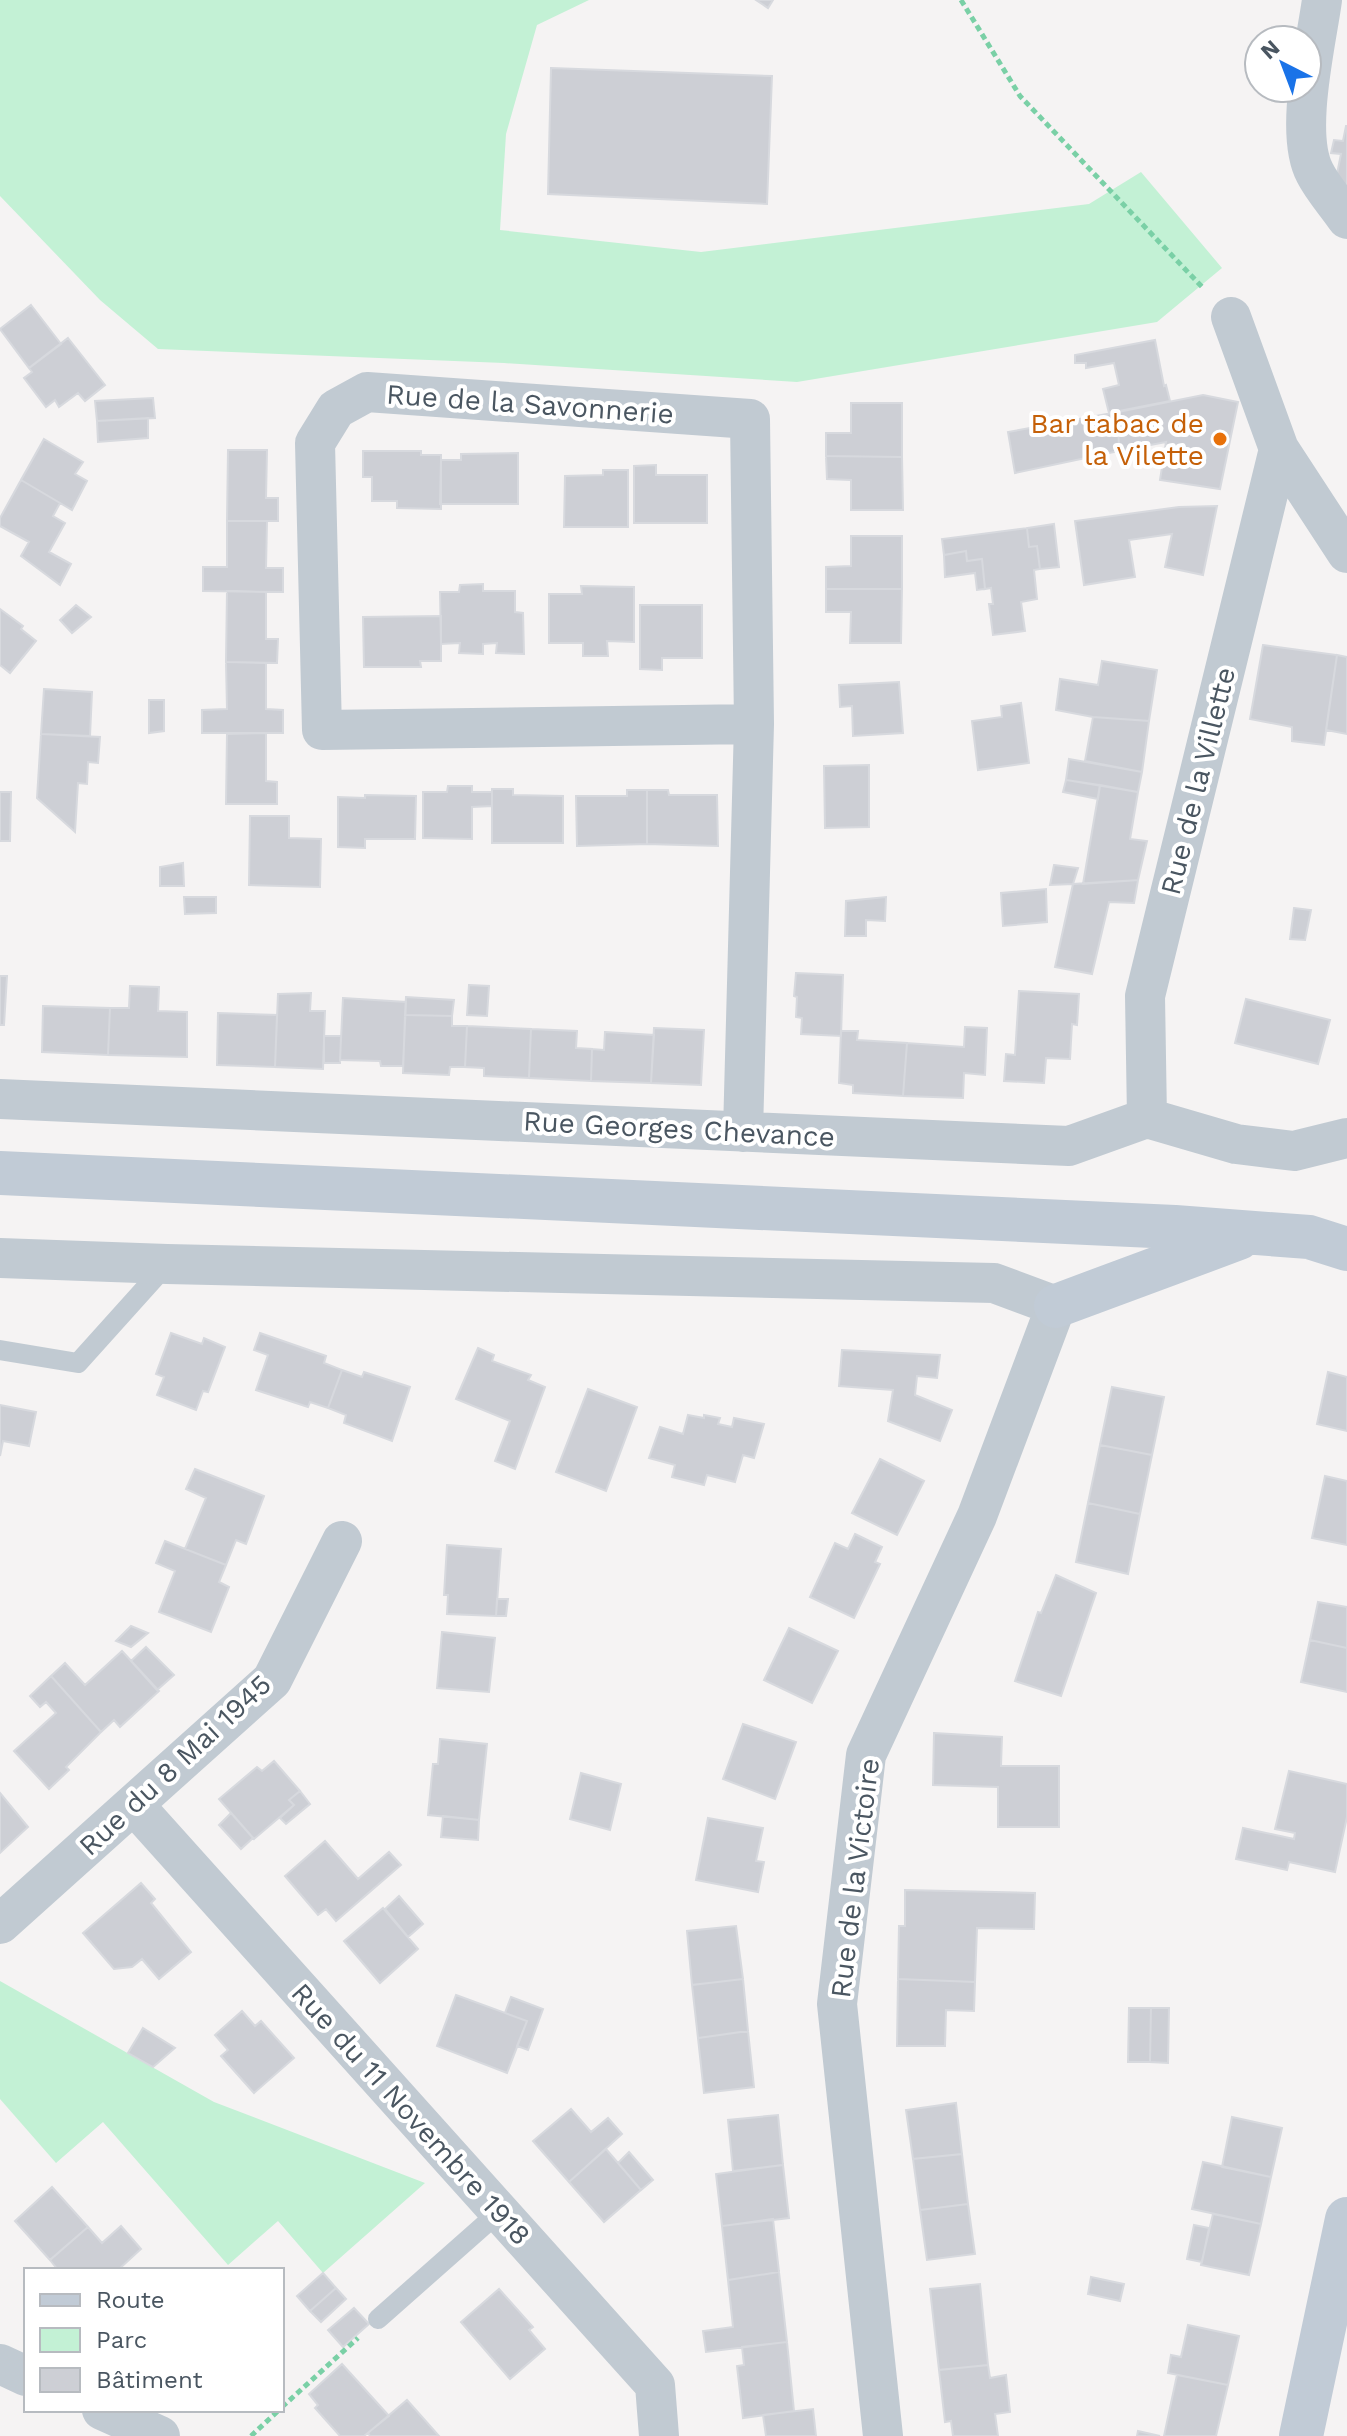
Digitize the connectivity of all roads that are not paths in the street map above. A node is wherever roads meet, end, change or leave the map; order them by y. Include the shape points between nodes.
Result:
1 (1322, 0) edge
2 (1347, 219) edge
3 (1231, 317) road end
4 (1279, 449) junction
5 (1347, 553) edge
6 (754, 724) junction
7 (0, 1099) edge
8 (1147, 1118) junction
9 (743, 1132) junction
10 (1347, 1138) edge
11 (0, 1173) edge
12 (1253, 1233) junction
13 (1334, 1237) edge
14 (0, 1258) edge
15 (167, 1264) junction
16 (1056, 1306) junction
17 (0, 1350) edge
18 (342, 1541) dead end
19 (134, 1805) junction
20 (0, 1924) edge
21 (499, 2212) junction
22 (1347, 2219) edge
23 (1341, 2282) edge
24 (378, 2319) road end
25 (0, 2364) edge
26 (24, 2375) edge
27 (106, 2412) edge
28 (160, 2436) edge
29 (659, 2436) edge
30 (883, 2436) edge
31 (1301, 2436) edge

1 - 2 street via 1306,140 1314,171
3 - 4 street
4 - 5 street
4 - 8 street, Rue de la Villette via 1145,996
6 - 6 street, Rue de la Savonnerie via 322,730 315,443 336,409 367,392 750,419
6 - 9 street, Rue de la Savonnerie
7 - 9 street, Rue Georges Chevance
8 - 9 street, Rue Georges Chevance via 1069,1146
8 - 10 street via 1236,1144 1294,1151
11 - 12 main road
12 - 13 main road
12 - 16 main road
14 - 15 street
15 - 16 street via 994,1283
15 - 17 lane via 78,1363
16 - 30 street, Rue de la Victoire via 977,1516 866,1755 837,2004
18 - 19 street, Rue du 8 Mai 1945 via 272,1680
19 - 20 street, Rue du 8 Mai 1945
19 - 21 street, Rue du 11 Novembre 1918
21 - 24 lane
21 - 29 street, Rue du 11 Novembre 1918 via 655,2385
22 - 23 main road
23 - 31 main road
25 - 26 street
27 - 28 street

